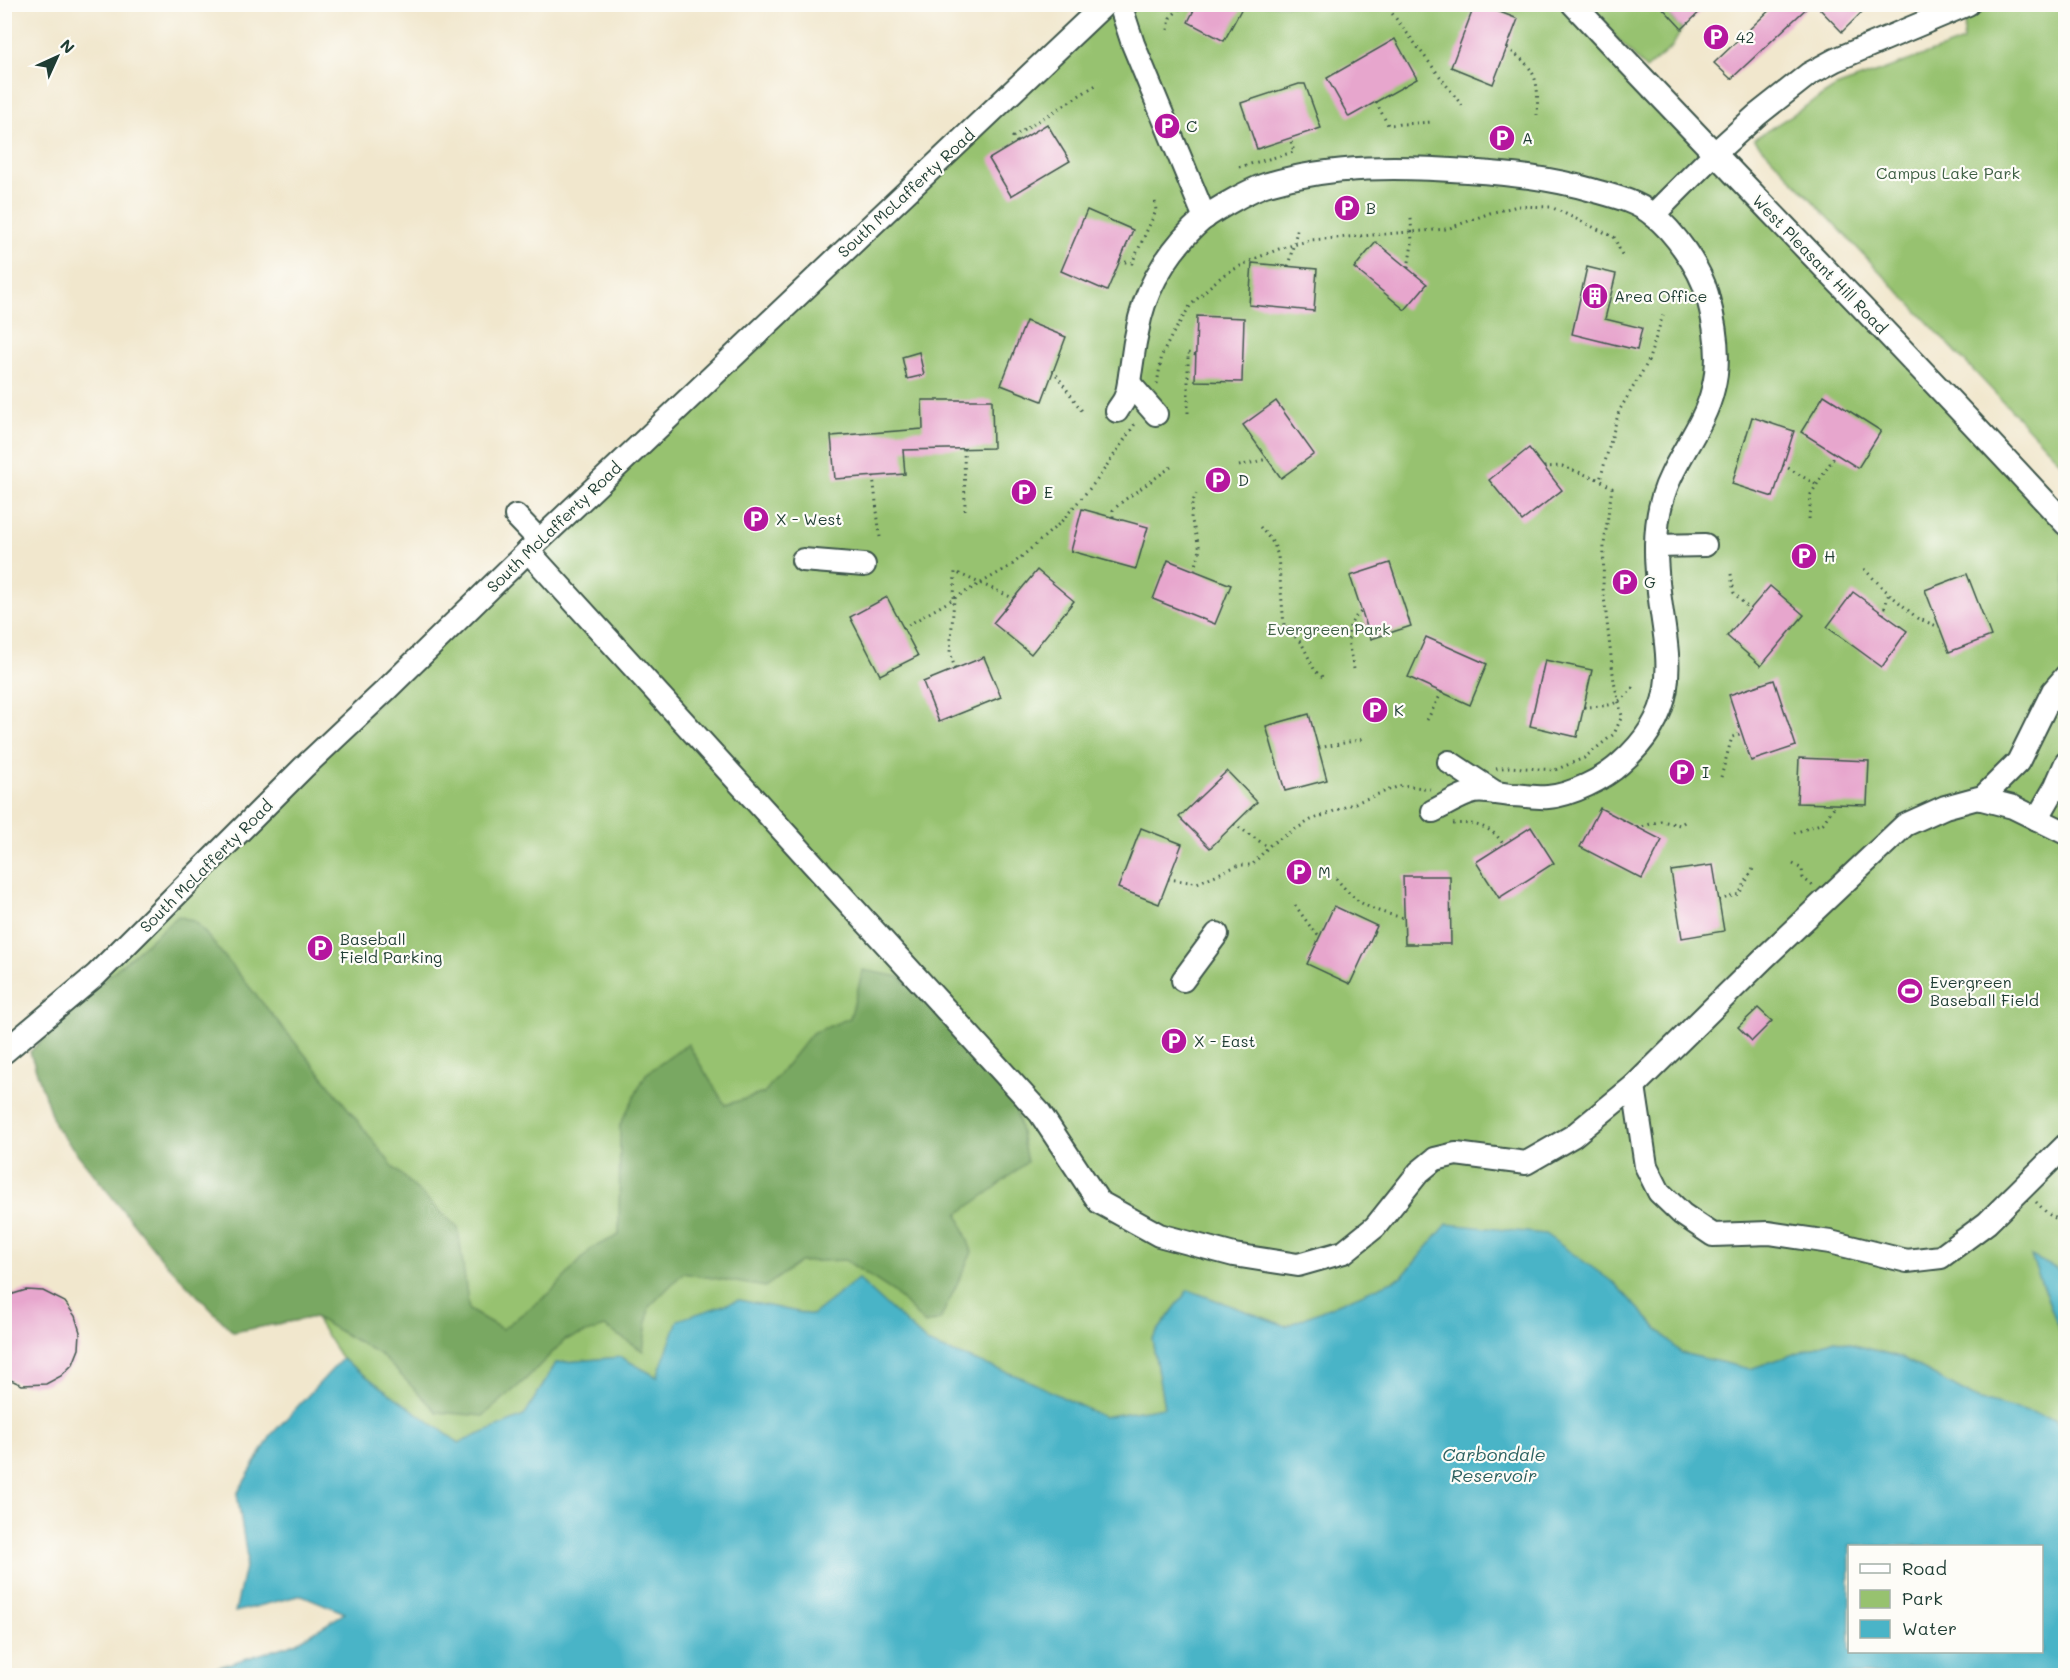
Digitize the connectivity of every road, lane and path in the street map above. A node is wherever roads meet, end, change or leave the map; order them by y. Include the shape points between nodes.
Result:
1 (1105, 4) edge
2 (1120, 4) edge
3 (1184, 4) edge
4 (1385, 4) edge
5 (1573, 4) edge
6 (1968, 4) edge
7 (1168, 30) dead end
8 (1507, 48) dead end
9 (1096, 85) dead end
10 (1376, 102) dead end
11 (1463, 107) dead end
12 (1537, 115) dead end
13 (1432, 122) dead end
14 (1290, 138) dead end
15 (1017, 142) dead end
16 (1714, 154) junction
17 (1239, 167) dead end
18 (1155, 201) dead end
19 (1653, 215) junction
20 (1205, 218) junction
21 (1411, 218) dead end
22 (1298, 227) dead end
23 (1412, 232) junction
24 (1294, 245) junction
25 (1623, 257) dead end
26 (1119, 261) dead end
27 (1288, 266) dead end
28 (1408, 268) dead end
29 (1664, 312) dead end
30 (1196, 355) dead end
31 (1053, 370) dead end
32 (1129, 383) junction
33 (1151, 409) junction
34 (1082, 411) dead end
35 (1117, 411) dead end
36 (1188, 413) dead end
37 (964, 449) dead end
38 (1836, 454) dead end
39 (1267, 459) dead end
40 (1783, 465) dead end
41 (1239, 466) dead end
42 (1171, 467) dead end
43 (1544, 467) dead end
44 (873, 476) dead end
45 (1600, 480) junction
46 (1816, 486) junction
47 (1196, 494) dead end
48 (965, 510) dead end
49 (516, 516) dead end
50 (1113, 518) dead end
51 (1809, 519) dead end
52 (2066, 524) edge
53 (1260, 527) dead end
54 (880, 537) dead end
55 (533, 545) junction
56 (1705, 545) dead end
57 (1656, 546) junction
58 (803, 560) dead end
59 (864, 565) dead end
60 (1864, 569) dead end
61 (1195, 570) dead end
62 (1731, 574) dead end
63 (981, 584) junction
64 (1888, 593) junction
65 (1013, 598) dead end
66 (954, 599) junction
67 (1750, 610) dead end
68 (1362, 611) dead end
69 (1883, 614) dead end
70 (1939, 627) dead end
71 (903, 628) dead end
72 (955, 669) dead end
73 (1354, 669) dead end
74 (2066, 676) edge
75 (1325, 680) dead end
76 (1633, 687) dead end
77 (1442, 692) dead end
78 (1620, 702) junction
79 (1584, 707) dead end
80 (1427, 720) dead end
81 (1742, 733) dead end
82 (1364, 739) dead end
83 (1319, 748) dead end
84 (1449, 762) dead end
85 (2066, 763) edge
86 (1721, 777) dead end
87 (1473, 779) junction
88 (1497, 794) junction
89 (1981, 799) junction
90 (1836, 804) dead end
91 (1438, 808) junction
92 (2037, 819) junction
93 (1687, 820) dead end
94 (1234, 824) dead end
95 (1637, 828) dead end
96 (1794, 833) dead end
97 (2066, 833) edge
98 (1503, 844) dead end
99 (1268, 847) junction
100 (1793, 864) dead end
101 (1753, 869) dead end
102 (1336, 878) dead end
103 (1168, 879) dead end
104 (1826, 899) junction
105 (1719, 900) dead end
106 (1295, 905) dead end
107 (1404, 918) dead end
108 (1217, 934) dead end
109 (1320, 936) dead end
110 (1183, 980) dead end
111 (4, 1052) edge
112 (1634, 1086) junction
113 (2066, 1145) edge
114 (2022, 1188) junction
115 (2066, 1224) edge

1 - 55 street, South McLafferty Road
2 - 20 street
3 - 7 path via 1170,18
4 - 11 path
5 - 16 street, West Pleasant Hill Road
6 - 16 street via 1819,68
8 - 12 path via 1534,74
9 - 15 path via 1013,137
10 - 13 path via 1388,124
14 - 17 path via 1294,152
16 - 19 street
16 - 52 street, West Pleasant Hill Road
18 - 26 path via 1156,211 1132,263
19 - 20 street via 1629,201 1568,183 1513,174 1350,168 1263,185
19 - 57 street via 1681,246 1703,283 1717,362 1713,390 1703,416 1669,479 1660,509
20 - 32 street via 1175,249 1151,288 1141,315
21 - 23 path
22 - 24 path
23 - 24 path via 1311,240
23 - 25 path via 1447,229 1518,206 1551,207 1614,237
23 - 28 path
24 - 27 path
24 - 33 path via 1225,274 1190,306 1162,355
29 - 45 path via 1648,362 1619,411
30 - 36 path via 1188,353
31 - 34 path
32 - 33 street
32 - 35 street
33 - 63 path via 1060,523 1012,565
37 - 48 path
38 - 46 path
39 - 41 path
40 - 46 path
42 - 50 path via 1123,501 1113,510
43 - 45 path via 1562,466
44 - 54 path
45 - 78 path via 1612,488 1603,588
46 - 51 path via 1811,494
47 - 61 path via 1191,518 1200,549
49 - 55 street
53 - 75 path via 1278,556 1284,625 1302,644 1315,671
55 - 111 street, South McLafferty Road via 96,975
55 - 112 street via 1040,1113 1099,1202 1159,1235 1234,1255 1298,1265 1344,1252 1374,1227 1435,1159 1456,1154 1526,1164 1573,1136
56 - 57 street
57 - 88 street via 1668,676 1666,696 1649,731 1619,766 1579,788 1548,797
58 - 59 street
60 - 64 path
62 - 67 path via 1734,593
63 - 65 path
63 - 66 path
63 - 66 path via 955,572
64 - 69 path
64 - 70 path via 1917,618
66 - 71 path
66 - 72 path via 950,652
68 - 73 path via 1348,628
74 - 89 street via 2053,691 2018,762
76 - 78 path
77 - 80 path
78 - 79 path
78 - 87 path via 1622,716 1614,734 1584,758 1555,770 1509,767 1487,771
81 - 86 path via 1732,737
82 - 83 path
84 - 87 street
85 - 92 street
87 - 88 street
88 - 91 street via 1472,793
89 - 92 street via 2013,807
89 - 104 street via 1945,807 1905,825
90 - 96 path via 1823,823
91 - 98 path via 1497,834
91 - 99 path via 1402,784 1311,820
92 - 97 street
93 - 95 path via 1680,825 1660,821
94 - 99 path
99 - 103 path via 1252,865 1239,865 1197,883
100 - 104 path
101 - 105 path via 1739,894
102 - 107 path via 1350,896 1374,911
104 - 112 street
106 - 109 path
108 - 110 street
112 - 114 street via 1646,1166 1659,1192 1713,1235 1769,1233 1830,1242 1907,1261 1941,1257 1987,1223
113 - 114 street
114 - 115 path via 2048,1214

